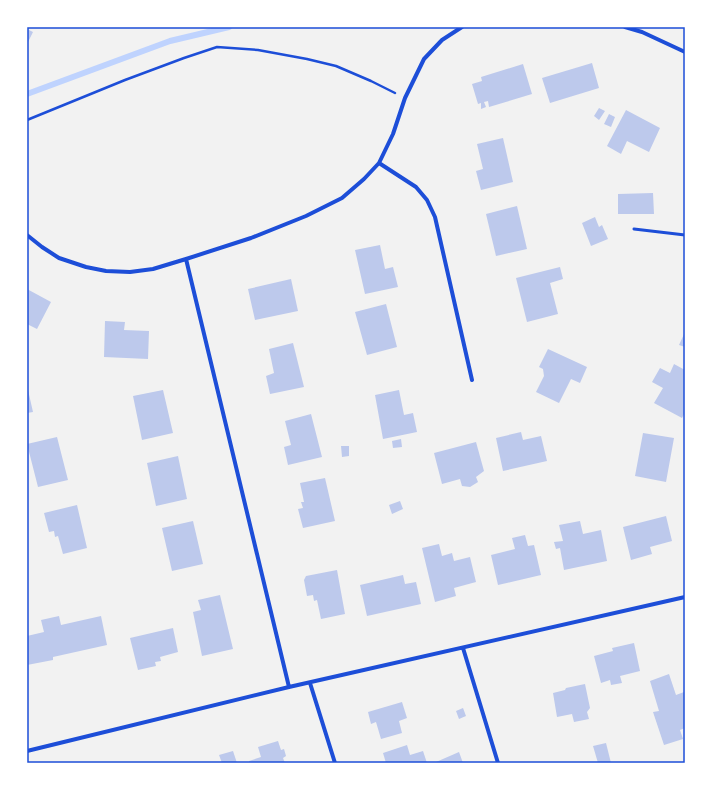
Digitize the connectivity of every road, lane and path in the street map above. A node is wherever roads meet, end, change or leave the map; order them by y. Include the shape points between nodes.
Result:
1 (462, 27) edge
2 (625, 27) edge
3 (644, 27) edge
4 (642, 32) junction
5 (685, 52) edge
6 (405, 98) junction
7 (27, 120) edge
8 (379, 163) junction
9 (634, 229) dead end
10 (27, 235) edge
11 (685, 235) edge
12 (186, 259) junction
13 (472, 380) dead end
14 (685, 597) edge
15 (463, 648) junction
16 (310, 683) junction
17 (289, 687) junction
18 (27, 751) edge
19 (335, 763) edge
20 (498, 763) edge

1 - 6 street via 442,40 424,59
2 - 4 street
3 - 4 street
4 - 5 street
6 - 7 path via 336,66 258,50 217,47 132,77
6 - 8 street via 393,134
8 - 12 street via 364,180 342,198 306,216 251,238
8 - 13 street via 416,187 427,200 435,217
9 - 11 lane
10 - 12 street via 60,258 106,271 130,272 153,269
12 - 17 street
14 - 15 street
15 - 16 street
15 - 20 street
16 - 17 street
16 - 19 street
17 - 18 street

